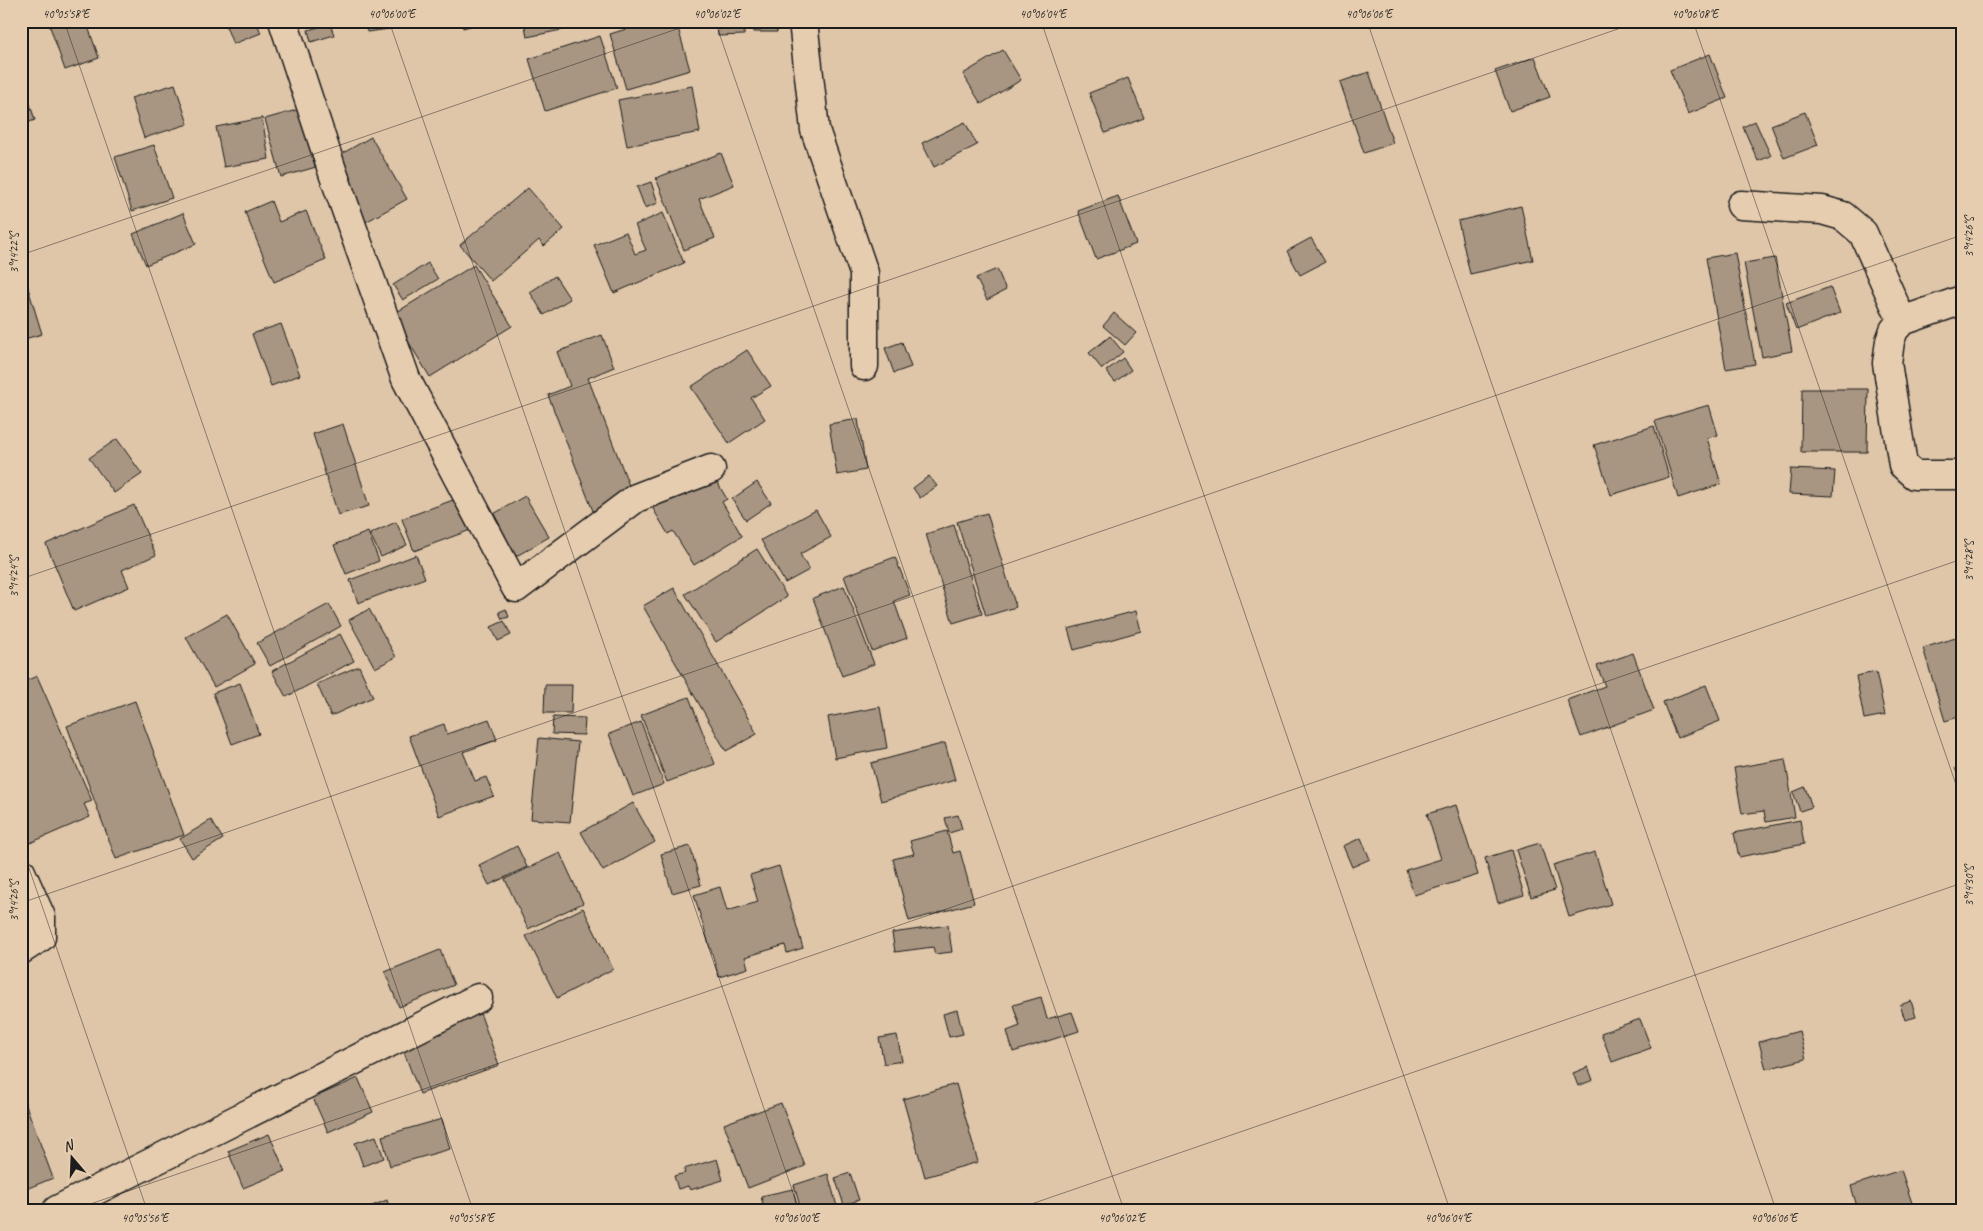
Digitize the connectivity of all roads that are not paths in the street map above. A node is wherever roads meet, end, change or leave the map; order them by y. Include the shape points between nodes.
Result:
1 (283, 21) edge
2 (802, 21) edge
3 (1741, 205) dead end
4 (1962, 300) edge
5 (1902, 321) junction
6 (864, 366) dead end
7 (711, 469) dead end
8 (1962, 475) edge
9 (21, 872) edge
10 (21, 950) edge
11 (478, 998) dead end
12 (56, 1210) edge

1 - 7 street via 406,379 516,588 636,498
2 - 6 street via 815,130 864,273
3 - 5 street via 1822,210 1843,216 1863,233
4 - 5 street
5 - 8 street via 1894,330 1886,363 1903,464 1914,475
9 - 10 street via 42,917 41,937
11 - 12 street

